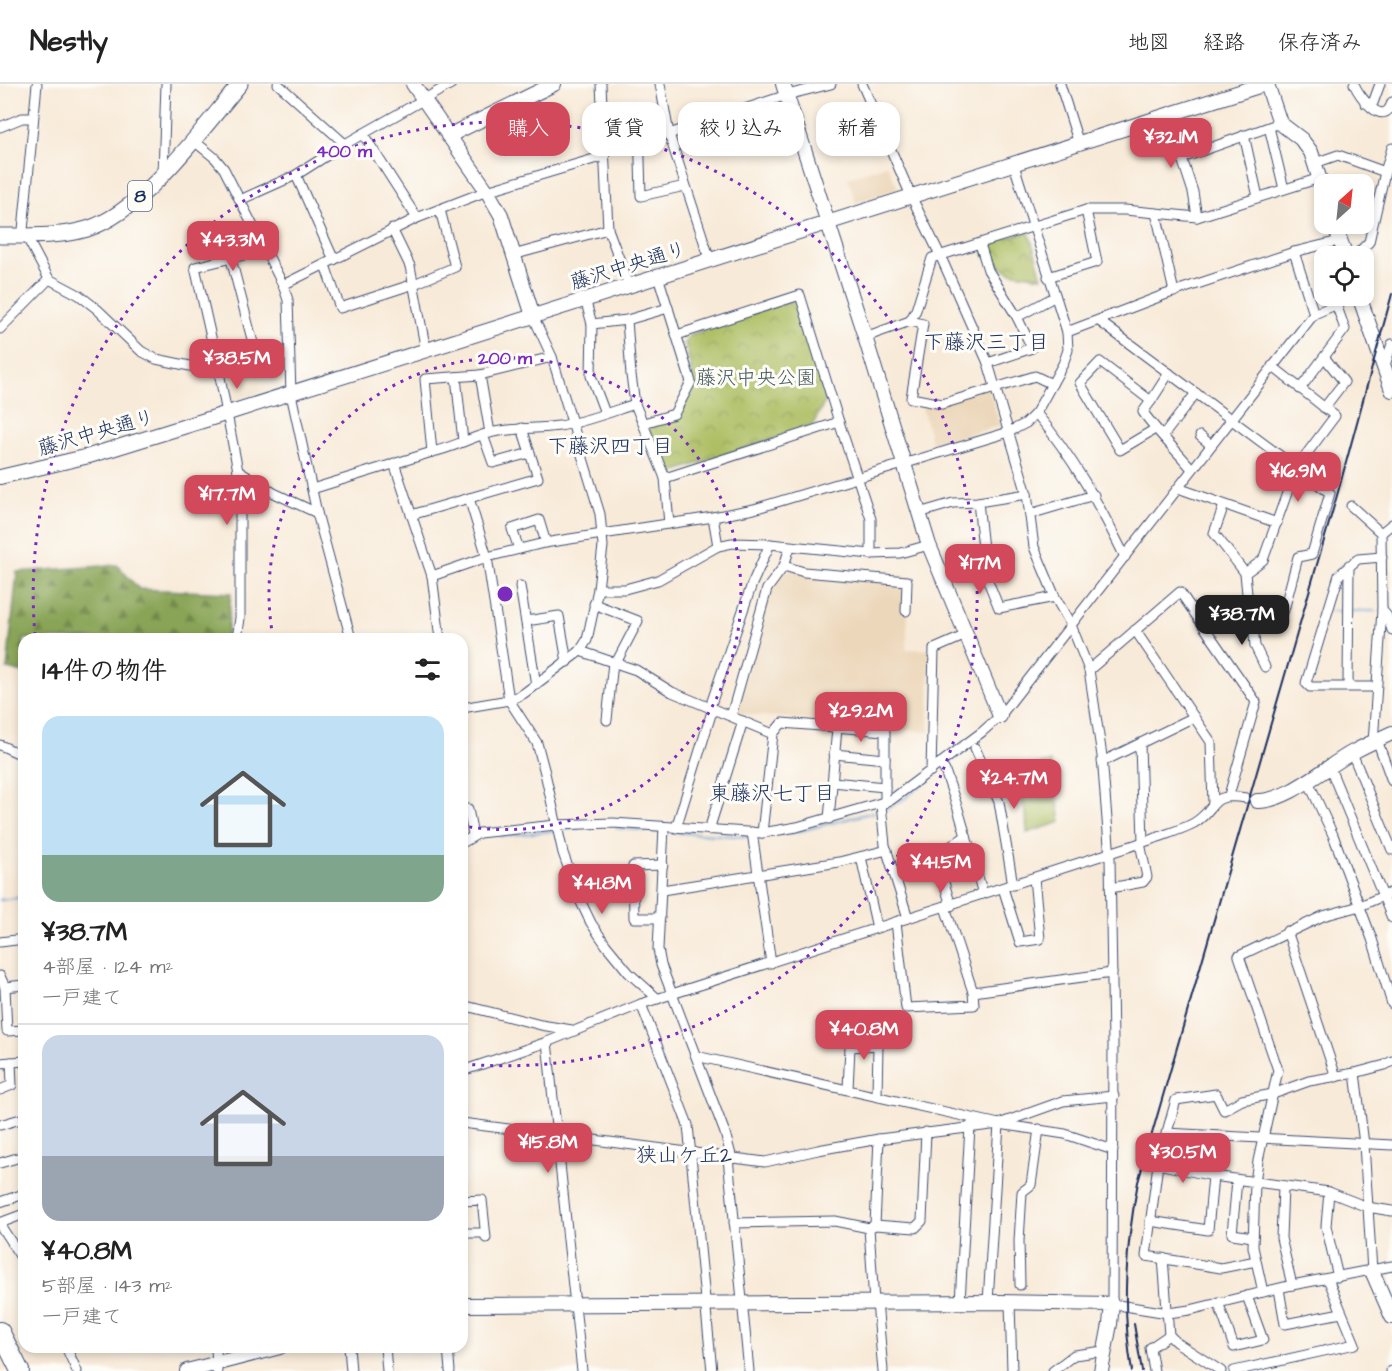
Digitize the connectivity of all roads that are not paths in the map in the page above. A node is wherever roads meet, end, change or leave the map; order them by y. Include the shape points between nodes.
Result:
1 (37, 84) edge
2 (166, 84) edge
3 (240, 84) edge
4 (278, 84) edge
5 (413, 84) edge
6 (451, 84) edge
7 (554, 84) edge
8 (601, 84) edge
9 (660, 84) edge
10 (862, 84) edge
11 (1266, 84) edge
12 (1354, 84) edge
13 (1380, 84) edge
14 (824, 85) edge
15 (1063, 85) edge
16 (785, 90) edge
17 (424, 99) junction
18 (602, 102) edge
19 (1392, 102) edge
20 (1365, 103) junction
21 (1168, 116) junction
22 (33, 118) junction
23 (1275, 125) junction
24 (0, 126) edge
25 (363, 134) junction
26 (669, 134) junction
27 (1244, 135) junction
28 (448, 136) junction
29 (193, 140) junction
30 (345, 144) junction
31 (1079, 144) junction
32 (1392, 148) edge
33 (604, 156) joint
34 (640, 156) edge
35 (1182, 158) junction
36 (1315, 163) junction
37 (1014, 165) junction
38 (1385, 171) junction
39 (164, 174) junction
40 (1319, 174) edge
41 (296, 175) junction
42 (1314, 180) edge
43 (685, 186) junction
44 (1284, 189) junction
45 (488, 191) junction
46 (1258, 197) junction
47 (912, 198) junction
48 (240, 200) junction
49 (440, 210) junction
50 (1086, 210) junction
51 (1156, 213) junction
52 (1197, 217) junction
53 (417, 218) junction
54 (829, 223) junction
55 (1032, 225) junction
56 (608, 229) junction
57 (392, 230) junction
58 (1338, 234) edge
59 (0, 236) edge
60 (26, 236) junction
61 (1340, 241) junction
62 (981, 244) junction
63 (1342, 246) edge
64 (1367, 246) edge
65 (264, 250) junction
66 (1294, 252) junction
67 (513, 255) junction
68 (940, 255) junction
69 (231, 259) junction
70 (334, 260) junction
71 (710, 260) junction
72 (325, 265) junction
73 (658, 276) junction
74 (1048, 278) junction
75 (49, 279) junction
76 (414, 284) junction
77 (282, 285) junction
78 (629, 285) junction
79 (1173, 292) junction
80 (1054, 297) junction
81 (585, 299) junction
82 (1332, 306) edge
83 (1337, 306) edge
84 (1362, 306) edge
85 (669, 308) junction
86 (1314, 314) junction
87 (533, 316) junction
88 (1017, 317) junction
89 (627, 320) junction
90 (910, 321) junction
91 (1099, 321) junction
92 (592, 324) junction
93 (0, 328) edge
94 (1067, 332) junction
95 (676, 335) junction
96 (865, 337) junction
97 (1392, 344) edge
98 (426, 351) junction
99 (289, 355) junction
100 (552, 357) junction
101 (1324, 358) junction
102 (258, 362) junction
103 (988, 363) junction
104 (1272, 366) junction
105 (1384, 368) junction
106 (219, 372) junction
107 (1169, 373) junction
108 (480, 375) junction
109 (456, 377) junction
110 (1052, 384) junction
111 (996, 388) junction
112 (1300, 389) junction
113 (1392, 390) edge
114 (1196, 393) junction
115 (291, 394) junction
116 (1151, 401) junction
117 (635, 404) junction
118 (1324, 408) junction
119 (604, 413) junction
120 (1036, 413) junction
121 (228, 414) junction
122 (1232, 419) junction
123 (838, 422) junction
124 (572, 423) junction
125 (644, 423) junction
126 (522, 428) junction
127 (1009, 432) junction
128 (1159, 432) junction
129 (487, 434) junction
130 (1200, 436) dead end
131 (463, 441) junction
132 (1211, 445) junction
133 (432, 452) junction
134 (530, 453) junction
135 (394, 463) junction
136 (903, 464) junction
137 (1296, 468) junction
138 (1192, 469) junction
139 (237, 471) junction
140 (0, 477) edge
141 (665, 478) junction
142 (857, 478) junction
143 (1178, 488) junction
144 (312, 489) junction
145 (1027, 494) junction
146 (1094, 495) junction
147 (469, 498) junction
148 (978, 502) junction
149 (1224, 505) junction
150 (1351, 506) dead end
151 (316, 513) junction
152 (919, 513) junction
153 (1030, 514) junction
154 (411, 515) junction
155 (713, 518) junction
156 (1276, 523) junction
157 (669, 524) junction
158 (1392, 524) edge
159 (1381, 533) junction
160 (603, 535) junction
161 (546, 543) junction
162 (770, 544) junction
163 (929, 545) junction
164 (718, 546) junction
165 (790, 547) junction
166 (519, 549) junction
167 (871, 554) junction
168 (488, 557) junction
169 (1125, 557) junction
170 (1382, 557) junction
171 (1349, 565) junction
172 (784, 566) junction
173 (1245, 573) junction
174 (432, 576) junction
175 (520, 586) dead end
176 (598, 589) junction
177 (1055, 597) junction
178 (594, 604) junction
179 (1382, 610) junction
180 (906, 611) dead end
181 (1252, 615) junction
182 (526, 621) junction
183 (1071, 625) junction
184 (1135, 630) junction
185 (1392, 630) edge
186 (238, 633) edge
187 (349, 633) edge
188 (439, 633) edge
189 (966, 635) junction
190 (580, 651) junction
191 (567, 662) junction
192 (614, 663) junction
193 (1265, 667) dead end
194 (1089, 670) junction
195 (536, 685) junction
196 (1348, 686) junction
197 (1376, 687) junction
198 (509, 700) junction
199 (468, 707) edge
200 (711, 708) junction
201 (731, 716) junction
202 (1000, 716) junction
203 (1194, 717) junction
204 (607, 720) dead end
205 (743, 721) junction
206 (837, 728) junction
207 (1392, 733) edge
208 (772, 734) junction
209 (1375, 741) junction
210 (1140, 744) junction
211 (0, 745) edge
212 (975, 748) dead end
213 (18, 753) edge
214 (1352, 753) junction
215 (834, 754) junction
216 (885, 759) junction
217 (1102, 762) junction
218 (940, 764) junction
219 (1330, 768) junction
220 (931, 771) junction
221 (1308, 781) junction
222 (1392, 781) edge
223 (832, 782) junction
224 (885, 787) junction
225 (1229, 795) junction
226 (1251, 800) joint
227 (883, 804) junction
228 (1213, 804) junction
229 (468, 809) edge
230 (829, 819) junction
231 (556, 825) junction
232 (664, 827) junction
233 (676, 828) junction
234 (709, 830) junction
235 (757, 832) junction
236 (473, 835) junction
237 (966, 836) junction
238 (468, 839) edge
239 (1142, 843) junction
240 (887, 850) junction
241 (1392, 850) edge
242 (1109, 853) junction
243 (936, 856) junction
244 (861, 857) junction
245 (663, 865) junction
246 (758, 876) junction
247 (897, 878) junction
248 (1034, 878) junction
249 (1013, 885) junction
250 (1003, 888) junction
251 (1110, 888) junction
252 (662, 890) junction
253 (983, 894) junction
254 (1387, 894) edge
255 (948, 906) junction
256 (1360, 906) junction
257 (660, 918) junction
258 (908, 918) junction
259 (1392, 918) edge
260 (896, 921) junction
261 (877, 928) junction
262 (1287, 932) junction
263 (18, 940) edge
264 (0, 942) edge
265 (771, 963) junction
266 (1112, 973) junction
267 (0, 976) edge
268 (18, 986) edge
269 (5, 987) junction
270 (973, 992) junction
271 (674, 995) junction
272 (658, 999) junction
273 (2, 1001) edge
274 (641, 1004) junction
275 (1392, 1004) edge
276 (468, 1007) edge
277 (18, 1030) edge
278 (575, 1031) junction
279 (547, 1042) junction
280 (696, 1056) junction
281 (18, 1061) edge
282 (1392, 1061) edge
283 (11, 1062) junction
284 (0, 1063) edge
285 (468, 1069) edge
286 (1355, 1073) junction
287 (1335, 1077) junction
288 (848, 1089) junction
289 (0, 1090) edge
290 (1273, 1094) junction
291 (877, 1095) junction
292 (1113, 1095) junction
293 (18, 1120) edge
294 (468, 1124) edge
295 (999, 1124) junction
296 (0, 1125) edge
297 (970, 1126) junction
298 (1039, 1129) junction
299 (926, 1132) junction
300 (1166, 1133) junction
301 (558, 1136) junction
302 (879, 1139) junction
303 (1264, 1139) junction
304 (1364, 1144) junction
305 (1392, 1145) edge
306 (1113, 1150) junction
307 (693, 1153) junction
308 (18, 1158) edge
309 (730, 1158) junction
310 (0, 1163) edge
311 (1158, 1164) junction
312 (1213, 1176) junction
313 (1237, 1180) junction
314 (1255, 1182) junction
315 (1283, 1187) junction
316 (1329, 1192) junction
317 (18, 1196) edge
318 (468, 1201) edge
319 (0, 1202) edge
320 (1367, 1207) junction
321 (1392, 1211) edge
322 (18, 1216) edge
323 (1, 1221) edge
324 (1150, 1221) junction
325 (734, 1222) junction
326 (872, 1227) junction
327 (468, 1234) edge
328 (1253, 1237) junction
329 (18, 1251) edge
330 (1164, 1258) junction
331 (1256, 1261) junction
332 (1392, 1266) edge
333 (1372, 1271) junction
334 (1333, 1278) junction
335 (1020, 1285) dead end
336 (1292, 1285) junction
337 (1278, 1289) junction
338 (1263, 1292) junction
339 (1247, 1296) junction
340 (875, 1302) junction
341 (960, 1302) junction
342 (988, 1302) junction
343 (1010, 1302) junction
344 (1218, 1302) junction
345 (575, 1303) junction
346 (705, 1303) junction
347 (742, 1303) junction
348 (1112, 1304) junction
349 (468, 1305) edge
350 (1168, 1313) junction
351 (1341, 1313) junction
352 (1392, 1317) edge
353 (0, 1331) edge
354 (1169, 1335) junction
355 (1104, 1351) junction
356 (69, 1353) edge
357 (258, 1353) edge
358 (350, 1353) edge
359 (385, 1353) edge
360 (448, 1353) edge
361 (0, 1357) edge
362 (217, 1367) edge
363 (7, 1371) edge
364 (20, 1371) edge
365 (77, 1371) edge
366 (187, 1371) edge
367 (351, 1371) edge
368 (387, 1371) edge
369 (450, 1371) edge
370 (582, 1371) edge
371 (712, 1371) edge
372 (749, 1371) edge
373 (883, 1371) edge
374 (1012, 1371) edge
375 (1053, 1371) edge
376 (1101, 1371) edge
377 (1154, 1371) edge
378 (1221, 1371) edge
379 (1234, 1371) edge

1 - 22 street
2 - 39 street
3 - 29 main road, 8
4 - 30 street
5 - 17 street
6 - 17 street
7 - 28 street
8 - 18 street
9 - 26 street
10 - 47 street
11 - 21 street, 藤沢中央通り
11 - 23 street
12 - 20 street
13 - 20 street via 1376,100
14 - 16 street
15 - 31 street
16 - 26 street
16 - 54 street
17 - 25 street
17 - 28 street
19 - 20 street via 1386,112
21 - 31 street, 藤沢中央通り
21 - 35 street
22 - 24 street
22 - 60 street via 23,230
23 - 27 street
23 - 36 street via 1307,145
23 - 44 street
25 - 30 street
25 - 53 street
26 - 43 street
27 - 35 street
27 - 46 street
28 - 45 street
29 - 39 main road, 8
29 - 48 street via 224,169
30 - 41 street
31 - 37 street, 藤沢中央通り
32 - 38 street
33 - 45 street
33 - 56 street
34 - 43 street via 641,196
35 - 52 street
36 - 38 street via 1338,155
36 - 40 street
37 - 47 street, 藤沢中央通り
37 - 55 street
38 - 64 street
39 - 60 main road, 8 via 121,212 100,224
41 - 48 street
41 - 70 street
42 - 44 street
43 - 71 street
44 - 46 street
45 - 49 street
45 - 67 street via 501,215
46 - 52 street
47 - 54 street, 藤沢中央通り
47 - 68 street
48 - 65 street
49 - 53 street
49 - 76 street via 455,267
50 - 51 street
50 - 55 street
50 - 74 street via 1097,262
51 - 52 street
51 - 79 street
53 - 57 street
54 - 71 street, 藤沢中央通り
54 - 96 street
55 - 62 street
55 - 74 street
56 - 67 street
56 - 78 street
57 - 70 street
57 - 76 street via 410,266
58 - 61 street
59 - 60 main road, 8
60 - 75 street
61 - 63 street
61 - 66 street
62 - 68 street
62 - 88 street via 987,270
65 - 69 street
65 - 77 street
66 - 79 street
66 - 86 street
67 - 87 street
68 - 90 street via 932,258
68 - 103 street
69 - 102 street
69 - 106 street via 195,267
70 - 72 street
71 - 73 street, 藤沢中央通り
72 - 76 street via 340,308
72 - 77 street
73 - 78 street, 藤沢中央通り
73 - 85 street
74 - 80 street
75 - 93 street
75 - 106 street via 88,302 148,355
76 - 98 street
77 - 99 street via 288,300
78 - 81 street, 藤沢中央通り
79 - 91 street
80 - 88 street
80 - 94 street
81 - 87 street, 藤沢中央通り
81 - 92 street
82 - 86 street
83 - 101 street via 1345,329
84 - 105 street
85 - 89 street
85 - 95 street
86 - 104 street
87 - 98 street, 藤沢中央通り
87 - 100 street
88 - 103 street via 1032,348
89 - 92 street
89 - 117 street
90 - 96 street
90 - 111 street via 923,324 911,398 942,404
91 - 94 street
91 - 107 street
92 - 119 street via 591,375
94 - 110 street via 1068,350
95 - 123 street via 800,295
95 - 125 street via 691,382 674,414
96 - 136 street
97 - 105 street
98 - 115 street, 藤沢中央通り
99 - 102 street
99 - 115 street
100 - 108 street
100 - 124 street
101 - 112 street
101 - 118 street via 1344,382
102 - 106 street
103 - 111 street
104 - 112 street
104 - 122 street
105 - 113 street
106 - 121 street
107 - 114 street
107 - 116 street
108 - 109 street
108 - 129 street
109 - 131 street
109 - 133 street via 425,380
110 - 111 street via 1035,376
110 - 120 street
111 - 127 street
112 - 118 street
114 - 122 street
114 - 128 street
115 - 121 street, 藤沢中央通り
115 - 144 street
116 - 128 street via 1143,412
116 - 128 street via 1100,362 1080,383 1120,450
117 - 119 street
117 - 125 street
118 - 137 street via 1335,416
119 - 124 street
120 - 127 street
120 - 146 street
121 - 139 street
121 - 140 street, 藤沢中央通り via 89,456
122 - 132 street
122 - 137 street
123 - 141 street
123 - 142 street
124 - 126 street
124 - 160 street
125 - 141 street
126 - 129 street
126 - 134 street
127 - 136 street
127 - 145 street
128 - 138 street
129 - 131 street
129 - 134 street via 493,463
130 - 132 street
131 - 133 street
132 - 138 street
133 - 135 street
134 - 147 street via 538,478
135 - 144 street
135 - 154 street
136 - 142 street
136 - 152 street
137 - 156 street
137 - 181 street via 1330,493 1312,554 1298,557 1284,610
138 - 143 street
139 - 151 street
139 - 186 street
141 - 157 street
142 - 155 street
142 - 167 street via 871,519
143 - 149 street
143 - 169 street
144 - 151 street
145 - 148 street
145 - 153 street
146 - 153 street
146 - 169 street
147 - 154 street
147 - 168 street
148 - 152 street via 952,503
148 - 177 street via 986,576 999,608
149 - 156 street
149 - 173 street via 1214,533
150 - 159 street
151 - 187 street
152 - 163 street
153 - 177 street via 1034,547
154 - 174 street
155 - 157 street
155 - 164 street
156 - 173 street via 1263,560
157 - 160 street
158 - 159 street
159 - 170 street
160 - 161 street
160 - 176 street
161 - 166 street
161 - 166 street via 539,520 512,529
162 - 164 street
162 - 165 street
162 - 200 street via 752,584
163 - 167 street via 900,553
163 - 189 street
164 - 176 street via 658,580 625,589
165 - 167 street
165 - 172 street
166 - 168 street
168 - 174 street
168 - 198 street
169 - 183 street
170 - 171 street via 1358,559
170 - 179 street
171 - 196 street
171 - 196 street via 1339,575 1306,682 1310,687
172 - 180 street via 804,572 907,581
172 - 201 street via 767,589
173 - 181 street
174 - 188 street
175 - 182 street
176 - 178 street
177 - 183 street
178 - 190 street via 587,639
178 - 192 street via 638,621
179 - 185 street
179 - 197 street
181 - 193 street via 1255,646
182 - 191 street via 559,616
182 - 195 street
183 - 194 street
183 - 202 street
184 - 194 street
184 - 203 street
184 - 225 street via 1180,592 1256,702
189 - 202 street
189 - 220 street via 934,649
190 - 191 street
190 - 192 street
191 - 195 street
192 - 200 street
192 - 204 street
194 - 217 street
195 - 198 street
196 - 197 street
197 - 209 street
198 - 199 street
198 - 231 street via 537,743
200 - 201 street
200 - 233 street
201 - 205 street
202 - 218 street
203 - 210 street
203 - 228 street via 1211,742
205 - 208 street
205 - 234 street
206 - 208 street via 782,723
206 - 215 street
206 - 216 street via 885,731
207 - 209 street
208 - 235 street
209 - 214 street
209 - 222 street
210 - 217 street
210 - 239 street
211 - 213 street
212 - 249 street via 999,802
214 - 219 street
214 - 241 street
215 - 216 street
215 - 223 street
216 - 224 street
217 - 242 street
218 - 220 street
218 - 237 street
219 - 221 street
219 - 254 street
220 - 227 street
221 - 226 street via 1272,799
221 - 256 street
223 - 224 street
223 - 230 street
224 - 227 street
225 - 226 street
225 - 228 street
227 - 230 street
227 - 240 street
228 - 239 street via 1195,822
229 - 236 street
230 - 235 street
231 - 232 street via 613,823
231 - 236 street
231 - 272 street via 570,874 591,924 629,973
232 - 233 street
232 - 245 street
233 - 234 street
234 - 235 street
235 - 246 street
236 - 238 street
237 - 243 street
237 - 253 street
239 - 242 street
239 - 251 street via 1146,877 1143,882
240 - 244 street
240 - 247 street
242 - 248 street
242 - 251 street
243 - 247 street
243 - 255 street
244 - 246 street
244 - 261 street
245 - 252 street
245 - 257 street via 633,866 634,918
246 - 252 street
246 - 265 street
247 - 258 street
248 - 249 street
248 - 250 street via 1040,939 1020,942
249 - 250 street
250 - 253 street
251 - 266 street
252 - 257 street
253 - 255 street
254 - 256 street
254 - 259 street
255 - 258 street
255 - 270 street
256 - 262 street
256 - 275 street
257 - 271 street via 658,949
258 - 260 street
260 - 261 street
260 - 270 street via 906,1008 974,1005
261 - 265 street
262 - 287 street
262 - 290 street via 1239,956 1278,1070
263 - 264 street
265 - 271 street
266 - 270 street
266 - 292 street
267 - 269 street
268 - 269 street
269 - 273 street
271 - 272 street
271 - 280 street
272 - 274 street
273 - 277 street via 7,1031
274 - 278 street
274 - 307 street via 688,1125
276 - 278 street
278 - 279 street
279 - 285 street
279 - 301 street
280 - 288 street
280 - 309 street via 725,1133
281 - 283 street
282 - 286 street
283 - 284 street
283 - 289 street via 12,1085
286 - 287 street
286 - 304 street
287 - 290 street via 1309,1081
288 - 291 street
288 - 291 street via 850,1047 878,1045
290 - 300 street via 1242,1100 1224,1110 1216,1094 1176,1100
290 - 303 street
291 - 295 street
292 - 295 street via 1064,1101
292 - 306 street
293 - 296 street
294 - 301 street
295 - 297 street
295 - 298 street
295 - 342 street
297 - 299 street
297 - 341 street
298 - 306 street
298 - 335 street via 1031,1185 1022,1192
299 - 302 street
299 - 326 street via 922,1221 915,1228
300 - 303 street
300 - 311 street
301 - 307 street
301 - 345 street
302 - 309 street via 765,1162
302 - 326 street
303 - 304 street
303 - 314 street
304 - 305 street
304 - 320 street
306 - 348 street
307 - 309 street
307 - 346 street
308 - 310 street
309 - 325 street
311 - 312 street
311 - 324 street
312 - 313 street
312 - 324 street via 1208,1230
313 - 314 street
313 - 328 street via 1232,1234
314 - 315 street
314 - 328 street
315 - 316 street
315 - 336 street via 1281,1238
316 - 320 street
316 - 334 street via 1326,1226
317 - 319 street
318 - 327 street via 482,1200 485,1236
320 - 321 street
320 - 333 street
322 - 323 street
323 - 329 street
324 - 330 street via 1146,1256
325 - 326 street via 835,1221
325 - 347 street
326 - 340 street
328 - 331 street
330 - 331 street via 1221,1268
330 - 350 street
331 - 338 street
332 - 333 street
333 - 334 street
333 - 352 street
334 - 336 street
334 - 351 street
336 - 337 street
337 - 338 street
337 - 351 street via 1285,1324
338 - 339 street
339 - 344 street
339 - 344 street via 1263,1340 1234,1347
340 - 341 street
340 - 347 street
340 - 373 street
341 - 342 street
342 - 343 street
343 - 348 street
343 - 374 street
344 - 350 street
345 - 346 street
345 - 349 street
345 - 370 street
346 - 347 street
346 - 371 street
347 - 372 street
348 - 350 street
348 - 355 street
350 - 354 street
351 - 379 street via 1355,1344
353 - 364 highway
354 - 377 street via 1150,1348
354 - 378 street
355 - 375 street via 1074,1355
355 - 376 street
356 - 365 street
357 - 362 street
358 - 367 street
359 - 368 street
360 - 369 street
361 - 363 highway
362 - 366 street

